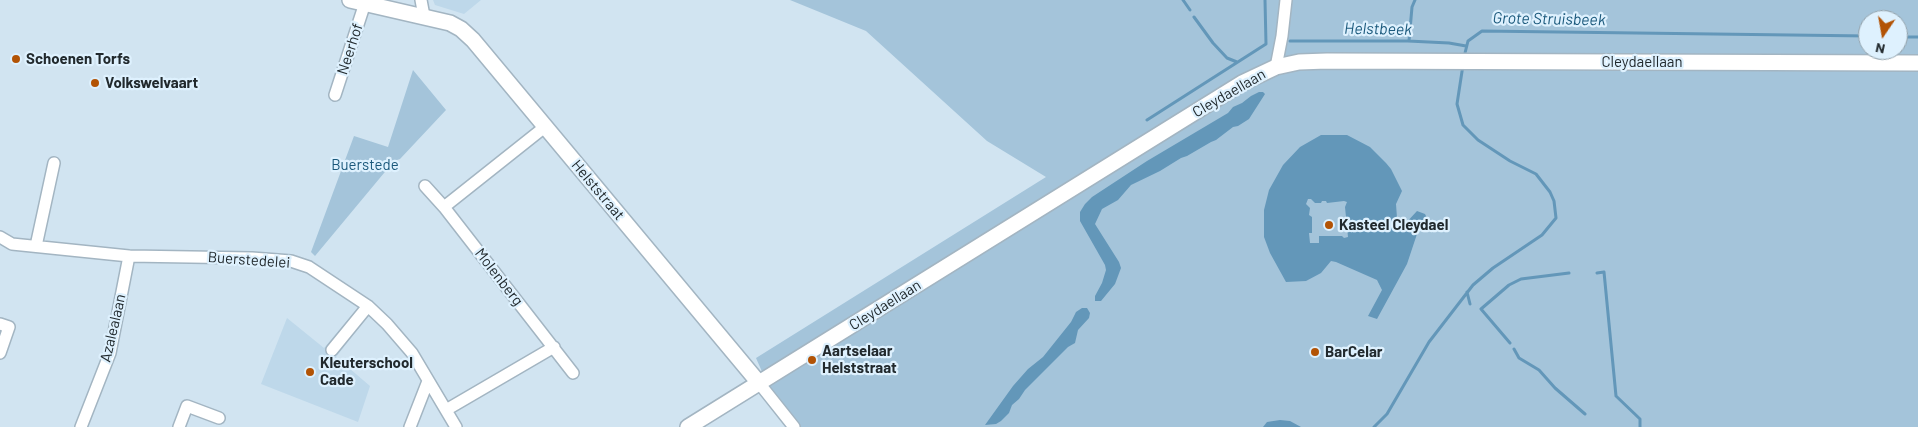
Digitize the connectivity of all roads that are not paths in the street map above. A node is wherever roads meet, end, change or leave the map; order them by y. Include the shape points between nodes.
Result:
1 (421, 0) edge
2 (1286, 0) edge
3 (358, 2) edge
4 (424, 16) junction
5 (1918, 63) edge
6 (1276, 67) junction
7 (335, 94) dead end
8 (546, 126) junction
9 (54, 163) dead end
10 (425, 186) dead end
11 (444, 207) junction
12 (0, 237) edge
13 (36, 246) junction
14 (128, 256) junction
15 (368, 306) junction
16 (5, 325) edge
17 (554, 347) junction
18 (332, 350) dead end
19 (0, 353) edge
20 (573, 373) dead end
21 (428, 381) junction
22 (758, 383) junction
23 (446, 410) junction
24 (219, 418) dead end
25 (81, 427) edge
26 (179, 427) edge
27 (410, 427) edge
28 (456, 427) edge
29 (688, 427) edge
30 (794, 427) edge

1 - 4 street
2 - 6 street
3 - 4 street, Helststraat
3 - 7 street, Neerhof
4 - 8 street, Helststraat via 461,29
5 - 6 street, Cleydaellaan via 1456,61 1311,62
6 - 22 street, Cleydaellaan via 1242,83
8 - 11 street
8 - 22 street, Helststraat
9 - 13 street
10 - 11 street, Molenberg
11 - 17 street, Molenberg
12 - 13 street, Buerstedelei via 12,244
13 - 14 street, Buerstedelei
14 - 15 street, Buerstedelei via 252,258 291,262 309,267
14 - 25 street, Azalealaan via 110,353
15 - 18 street
15 - 21 street, Buerstedelei via 412,353
16 - 19 street
17 - 20 street, Molenberg
17 - 23 street
21 - 23 street, Buerstedelei
21 - 27 street
22 - 29 street, Cleydaellaan
22 - 30 street
23 - 28 street, Buerstedelei
24 - 26 street via 187,406

